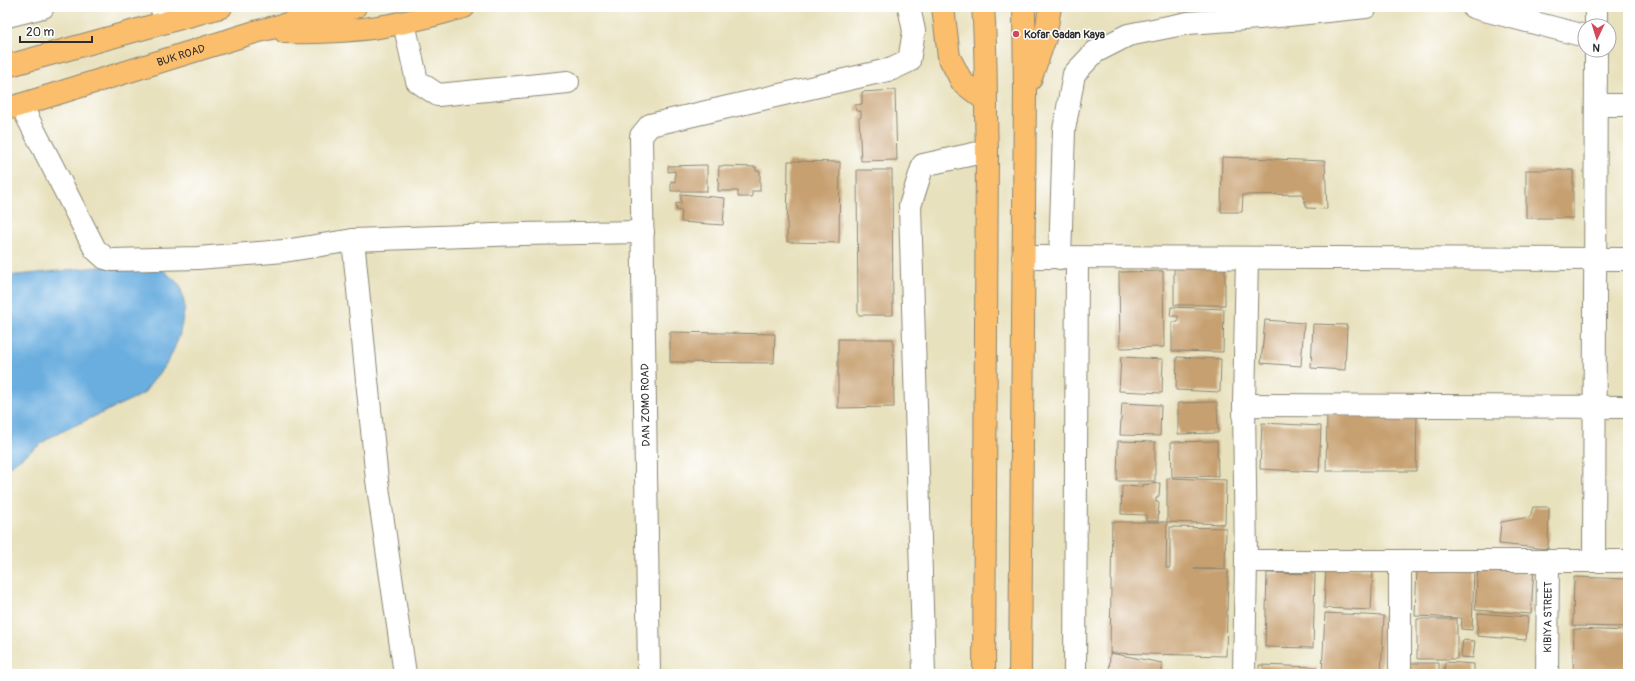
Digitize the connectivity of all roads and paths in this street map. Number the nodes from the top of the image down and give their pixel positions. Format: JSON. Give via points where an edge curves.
{"nodes":[{"id":1,"x":43,"y":7,"type":"edge"},
{"id":2,"x":221,"y":7,"type":"edge"},
{"id":3,"x":355,"y":7,"type":"edge"},
{"id":4,"x":464,"y":7,"type":"edge"},
{"id":5,"x":909,"y":7,"type":"edge"},
{"id":6,"x":942,"y":7,"type":"edge"},
{"id":7,"x":983,"y":7,"type":"edge"},
{"id":8,"x":1024,"y":7,"type":"edge"},
{"id":9,"x":1050,"y":7,"type":"edge"},
{"id":10,"x":1366,"y":7,"type":"edge"},
{"id":11,"x":1473,"y":7,"type":"edge"},
{"id":12,"x":1596,"y":7,"type":"edge"},
{"id":13,"x":164,"y":14,"type":"edge"},
{"id":14,"x":7,"y":16,"type":"edge"},
{"id":15,"x":1596,"y":18,"type":"edge"},
{"id":16,"x":404,"y":22,"type":"junction"},
{"id":17,"x":256,"y":32,"type":"junction"},
{"id":18,"x":1577,"y":34,"type":"edge"},
{"id":19,"x":1596,"y":58,"type":"edge"},
{"id":20,"x":7,"y":66,"type":"edge"},
{"id":21,"x":568,"y":82,"type":"dead end"},
{"id":22,"x":1025,"y":93,"type":"junction"},
{"id":23,"x":985,"y":100,"type":"junction"},
{"id":24,"x":1596,"y":105,"type":"junction"},
{"id":25,"x":1628,"y":105,"type":"edge"},
{"id":26,"x":14,"y":107,"type":"edge"},
{"id":27,"x":987,"y":151,"type":"junction"},
{"id":28,"x":643,"y":232,"type":"junction"},
{"id":29,"x":353,"y":240,"type":"junction"},
{"id":30,"x":1023,"y":257,"type":"junction"},
{"id":31,"x":1069,"y":258,"type":"junction"},
{"id":32,"x":1248,"y":258,"type":"junction"},
{"id":33,"x":1596,"y":259,"type":"junction"},
{"id":34,"x":1628,"y":259,"type":"edge"},
{"id":35,"x":1244,"y":406,"type":"junction"},
{"id":36,"x":1628,"y":406,"type":"edge"},
{"id":37,"x":1595,"y":407,"type":"junction"},
{"id":38,"x":1246,"y":561,"type":"junction"},
{"id":39,"x":1400,"y":561,"type":"junction"},
{"id":40,"x":1548,"y":561,"type":"junction"},
{"id":41,"x":1594,"y":561,"type":"junction"},
{"id":42,"x":1628,"y":561,"type":"edge"},
{"id":43,"x":405,"y":674,"type":"edge"},
{"id":44,"x":649,"y":674,"type":"edge"},
{"id":45,"x":924,"y":674,"type":"edge"},
{"id":46,"x":984,"y":674,"type":"edge"},
{"id":47,"x":1020,"y":674,"type":"edge"},
{"id":48,"x":1075,"y":674,"type":"edge"},
{"id":49,"x":1244,"y":674,"type":"edge"},
{"id":50,"x":1400,"y":674,"type":"edge"},
{"id":51,"x":1547,"y":674,"type":"edge"}],
"edges":[{"from":1,"to":14,"type":"street"},
{"from":2,"to":13,"type":"main road"},
{"from":3,"to":17,"type":"main road","name":"BUK ROAD"},
{"from":4,"to":16,"type":"main road"},
{"from":5,"to":28,"type":"street","name":"DAN ZOMO ROAD","via":[[914,31],[909,61],[892,69],[650,125],[641,136]]},
{"from":6,"to":23,"type":"main road","via":[[949,57],[962,82]]},
{"from":7,"to":23,"type":"main road","via":[[986,43]]},
{"from":8,"to":22,"type":"main road"},
{"from":9,"to":22,"type":"main road","via":[[1046,38]]},
{"from":10,"to":31,"type":"street","via":[[1188,23],[1128,35],[1095,52],[1074,74],[1064,130]]},
{"from":11,"to":18,"type":"street"},
{"from":12,"to":15,"type":"street"},
{"from":13,"to":20,"type":"main road"},
{"from":16,"to":17,"type":"main road","via":[[357,30],[316,33]]},
{"from":16,"to":21,"type":"street","via":[[417,81],[438,95]]},
{"from":17,"to":26,"type":"main road","name":"BUK ROAD"},
{"from":19,"to":24,"type":"street"},
{"from":22,"to":30,"type":"main road"},
{"from":23,"to":27,"type":"main road"},
{"from":24,"to":25,"type":"street"},
{"from":24,"to":33,"type":"street"},
{"from":26,"to":29,"type":"street","via":[[95,249],[106,258],[198,258],[284,251]]},
{"from":27,"to":45,"type":"street","via":[[923,165],[910,206]]},
{"from":27,"to":46,"type":"main road"},
{"from":28,"to":29,"type":"street"},
{"from":28,"to":44,"type":"street","name":"DAN ZOMO ROAD"},
{"from":29,"to":43,"type":"street","via":[[377,480]]},
{"from":30,"to":31,"type":"street"},
{"from":30,"to":47,"type":"main road"},
{"from":31,"to":32,"type":"street"},
{"from":31,"to":48,"type":"street"},
{"from":32,"to":33,"type":"street"},
{"from":32,"to":35,"type":"street"},
{"from":33,"to":34,"type":"street"},
{"from":33,"to":37,"type":"street"},
{"from":35,"to":37,"type":"street"},
{"from":35,"to":38,"type":"street"},
{"from":36,"to":37,"type":"street"},
{"from":37,"to":41,"type":"street"},
{"from":38,"to":39,"type":"street"},
{"from":38,"to":49,"type":"street"},
{"from":39,"to":40,"type":"street"},
{"from":39,"to":50,"type":"street"},
{"from":40,"to":41,"type":"street"},
{"from":40,"to":51,"type":"street","name":"KIBIYA STREET"},
{"from":41,"to":42,"type":"street"}]}
